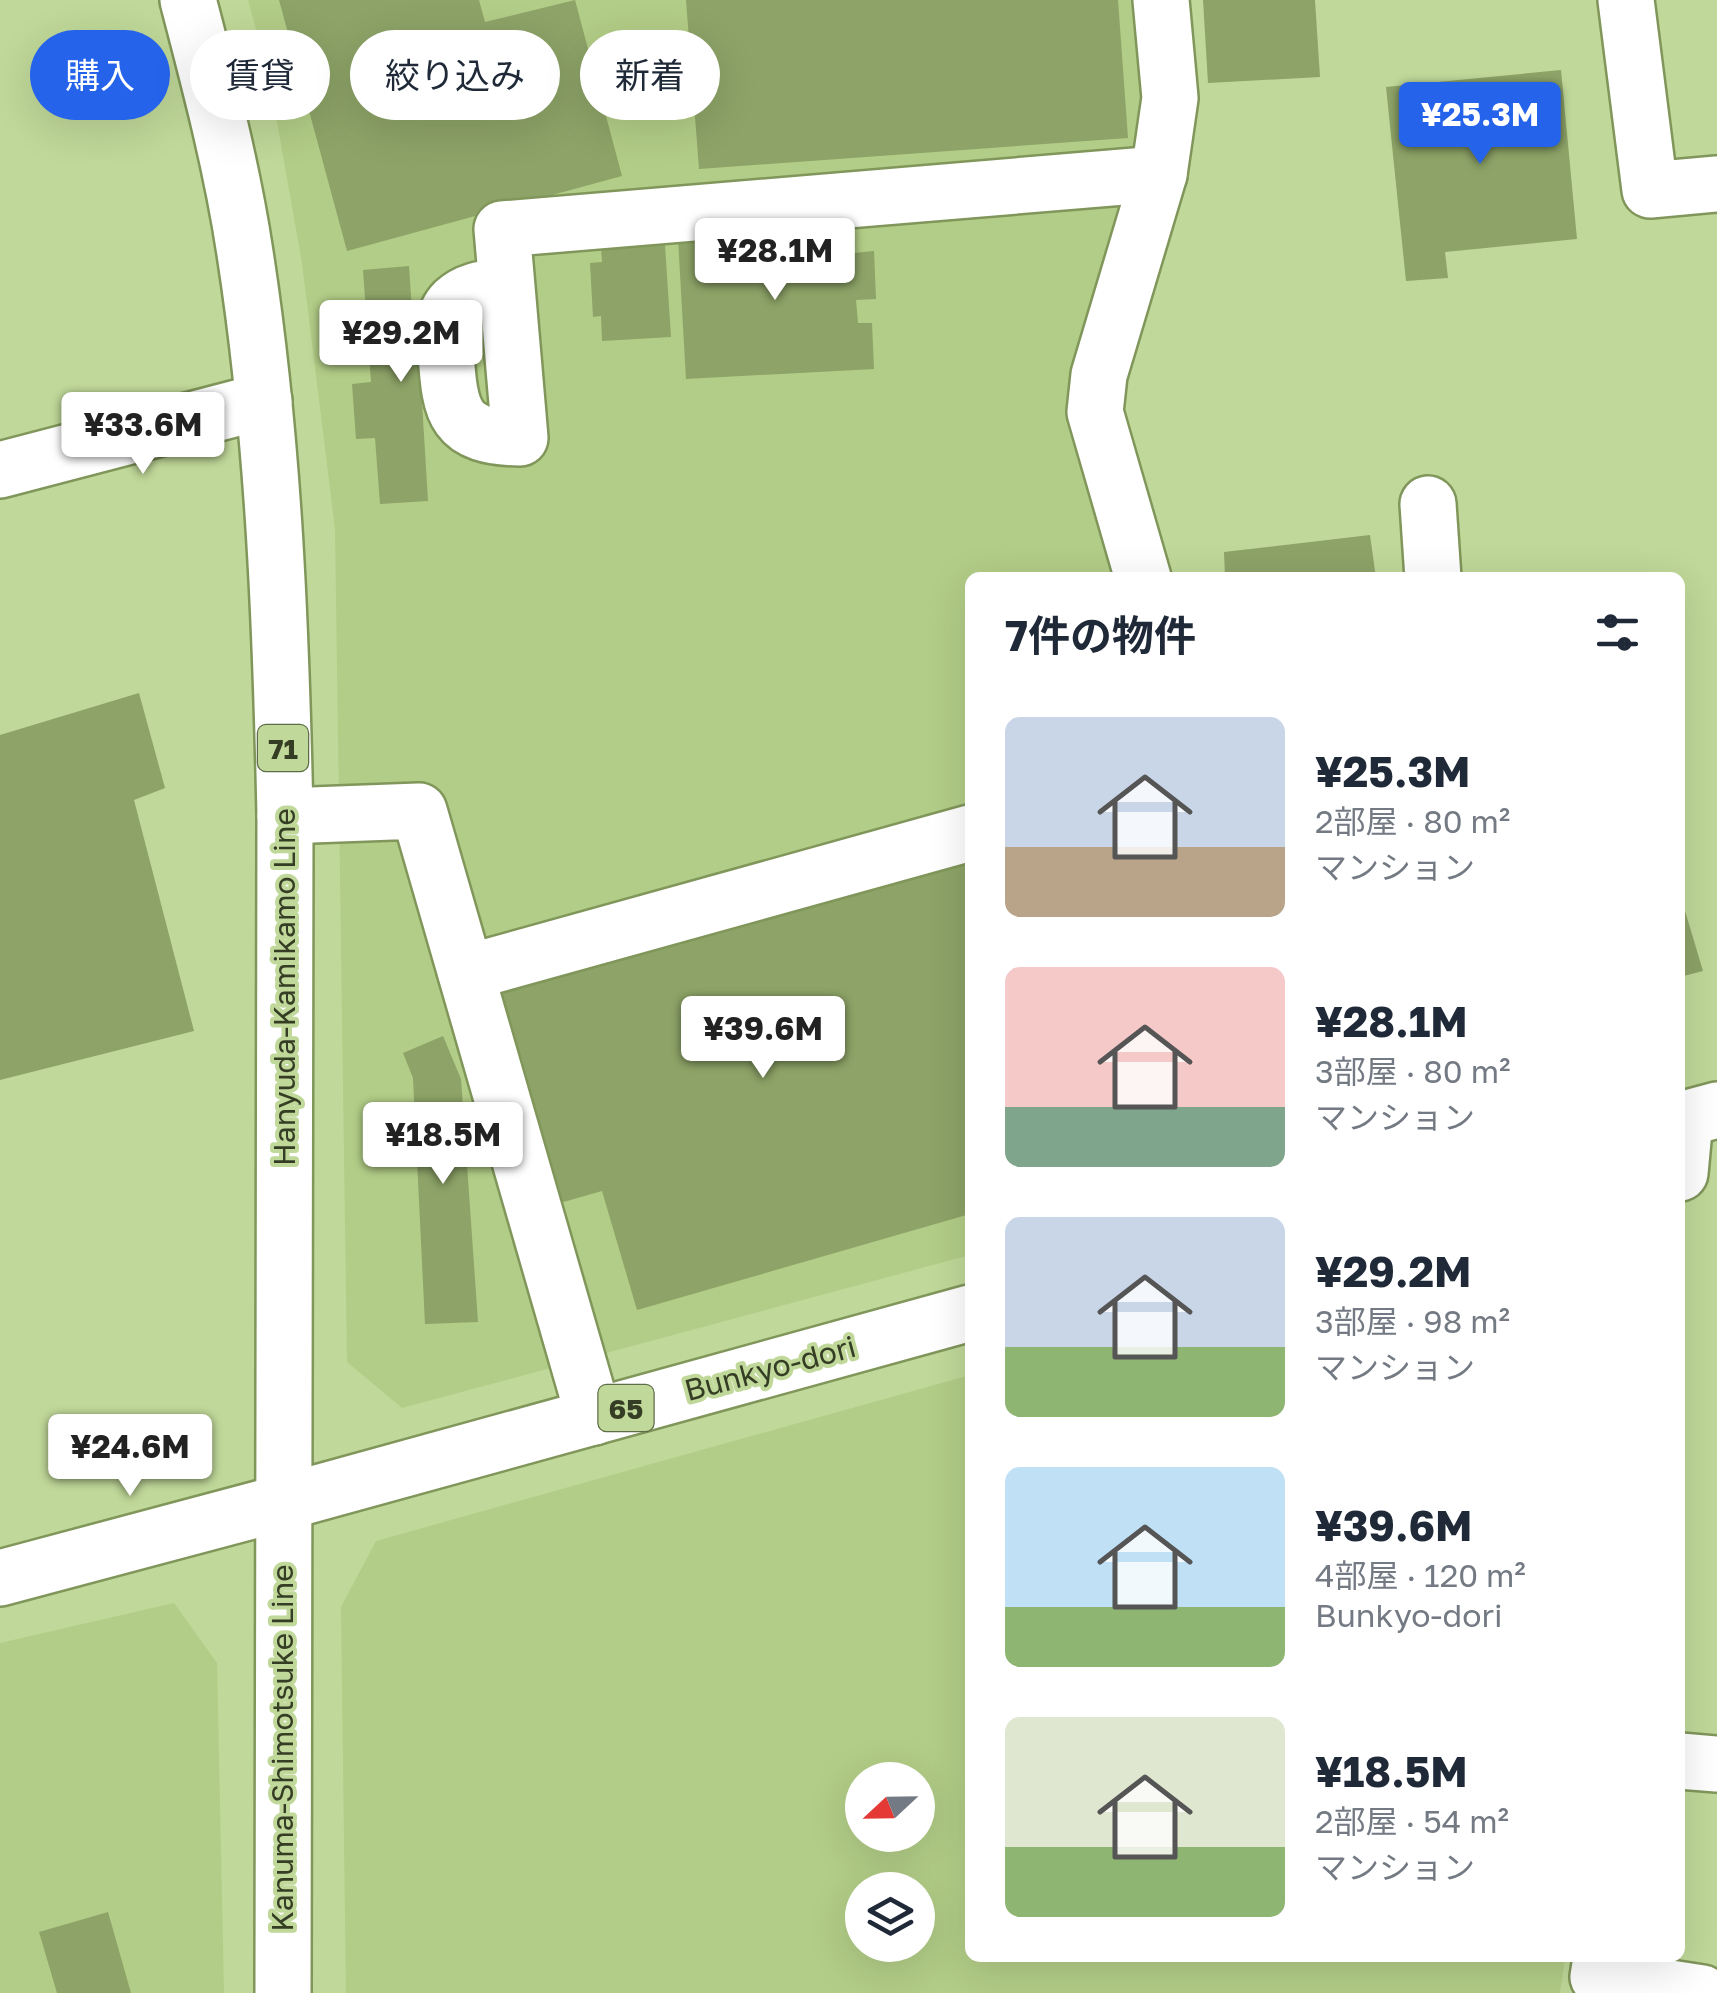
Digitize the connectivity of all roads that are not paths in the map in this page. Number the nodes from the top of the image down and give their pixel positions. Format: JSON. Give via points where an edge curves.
{"nodes":[{"id":1,"x":188,"y":0,"type":"edge"},
{"id":2,"x":1161,"y":0,"type":"edge"},
{"id":3,"x":1626,"y":0,"type":"edge"},
{"id":4,"x":1158,"y":174,"type":"junction"},
{"id":5,"x":1717,"y":184,"type":"edge"},
{"id":6,"x":506,"y":285,"type":"dead end"},
{"id":7,"x":264,"y":401,"type":"junction"},
{"id":8,"x":0,"y":470,"type":"edge"},
{"id":9,"x":1428,"y":504,"type":"dead end"},
{"id":10,"x":1141,"y":572,"type":"edge"},
{"id":11,"x":1433,"y":572,"type":"edge"},
{"id":12,"x":285,"y":816,"type":"junction"},
{"id":13,"x":965,"y":834,"type":"edge"},
{"id":14,"x":466,"y":973,"type":"junction"},
{"id":15,"x":1694,"y":1117,"type":"edge"},
{"id":16,"x":1685,"y":1152,"type":"edge"},
{"id":17,"x":965,"y":1314,"type":"edge"},
{"id":18,"x":594,"y":1417,"type":"junction"},
{"id":19,"x":281,"y":1504,"type":"junction"},
{"id":20,"x":0,"y":1578,"type":"edge"},
{"id":21,"x":1685,"y":1761,"type":"edge"},
{"id":22,"x":1717,"y":1764,"type":"edge"},
{"id":23,"x":1600,"y":1962,"type":"edge"},
{"id":24,"x":283,"y":1993,"type":"edge"},
{"id":25,"x":1702,"y":1993,"type":"edge"}],
"edges":[{"from":1,"to":7,"type":"main road","name":"Hanyuda-Kamikamo Line","number":"71","via":[[245,250]]},
{"from":2,"to":4,"type":"main road","via":[[1170,98]]},
{"from":3,"to":5,"type":"main road","via":[[1650,190]]},
{"from":4,"to":6,"type":"main road","via":[[502,229]]},
{"from":4,"to":10,"type":"main road","via":[[1095,412]]},
{"from":7,"to":8,"type":"main road"},
{"from":7,"to":12,"type":"main road","name":"Hanyuda-Kamikamo Line","number":"71","via":[[282,652]]},
{"from":9,"to":11,"type":"main road"},
{"from":12,"to":14,"type":"main road","via":[[419,811]]},
{"from":12,"to":19,"type":"main road","name":"Hanyuda-Kamikamo Line","number":"71"},
{"from":13,"to":14,"type":"main road"},
{"from":14,"to":18,"type":"main road"},
{"from":15,"to":16,"type":"main road"},
{"from":17,"to":18,"type":"main road","name":"Bunkyo-dori","number":"65"},
{"from":18,"to":19,"type":"main road","name":"Bunkyo-dori","number":"65"},
{"from":19,"to":20,"type":"main road","name":"Bunkyo-dori"},
{"from":19,"to":24,"type":"main road","name":"Kanuma-Shimotsuke Line"},
{"from":21,"to":22,"type":"main road"},
{"from":23,"to":25,"type":"main road","via":[[1598,1976]]}]}
